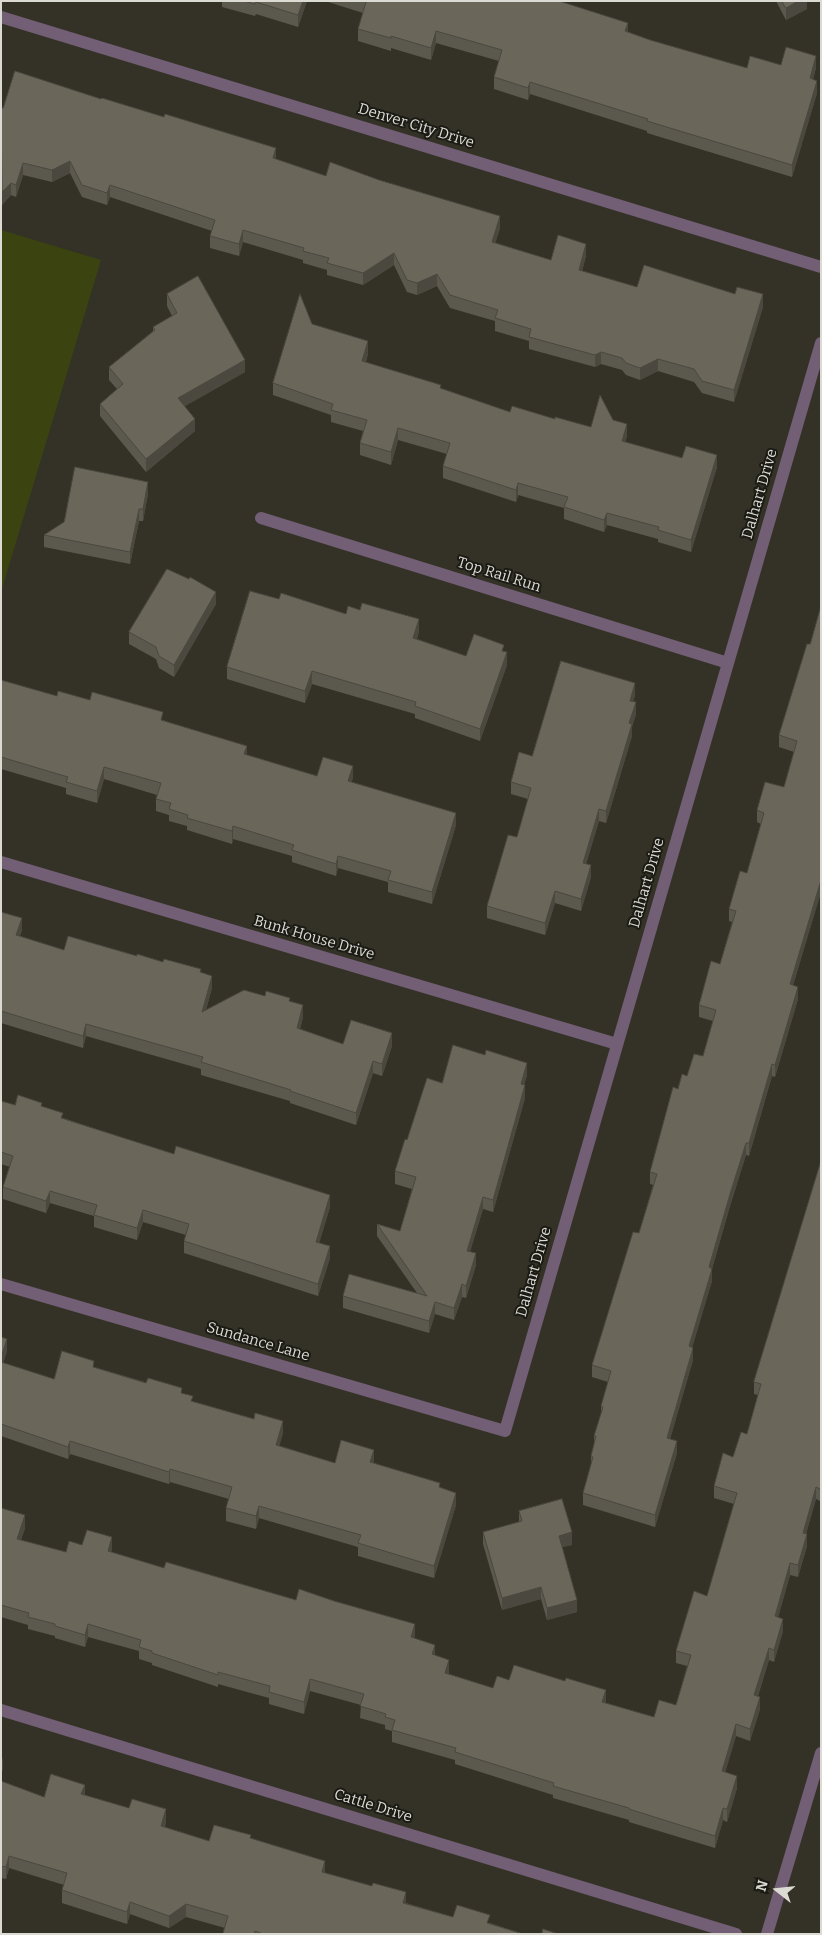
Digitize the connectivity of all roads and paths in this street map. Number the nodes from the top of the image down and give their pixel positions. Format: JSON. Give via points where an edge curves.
{"nodes":[{"id":1,"x":1,"y":17,"type":"edge"},
{"id":2,"x":821,"y":267,"type":"edge"},
{"id":3,"x":821,"y":343,"type":"edge"},
{"id":4,"x":261,"y":518,"type":"dead end"},
{"id":5,"x":728,"y":662,"type":"junction"},
{"id":6,"x":1,"y":862,"type":"edge"},
{"id":7,"x":618,"y":1044,"type":"junction"},
{"id":8,"x":1,"y":1284,"type":"edge"},
{"id":9,"x":505,"y":1431,"type":"joint"},
{"id":10,"x":1,"y":1710,"type":"edge"},
{"id":11,"x":821,"y":1753,"type":"edge"},
{"id":12,"x":736,"y":1934,"type":"edge"},
{"id":13,"x":767,"y":1934,"type":"edge"}],
"edges":[{"from":1,"to":2,"type":"street","name":"Denver City Drive"},
{"from":3,"to":5,"type":"street","name":"Dalhart Drive"},
{"from":4,"to":5,"type":"street","name":"Top Rail Run"},
{"from":5,"to":7,"type":"street","name":"Dalhart Drive"},
{"from":6,"to":7,"type":"street","name":"Bunk House Drive"},
{"from":7,"to":9,"type":"street","name":"Dalhart Drive"},
{"from":8,"to":9,"type":"street","name":"Sundance Lane"},
{"from":10,"to":12,"type":"street","name":"Cattle Drive"},
{"from":11,"to":13,"type":"street"}]}
